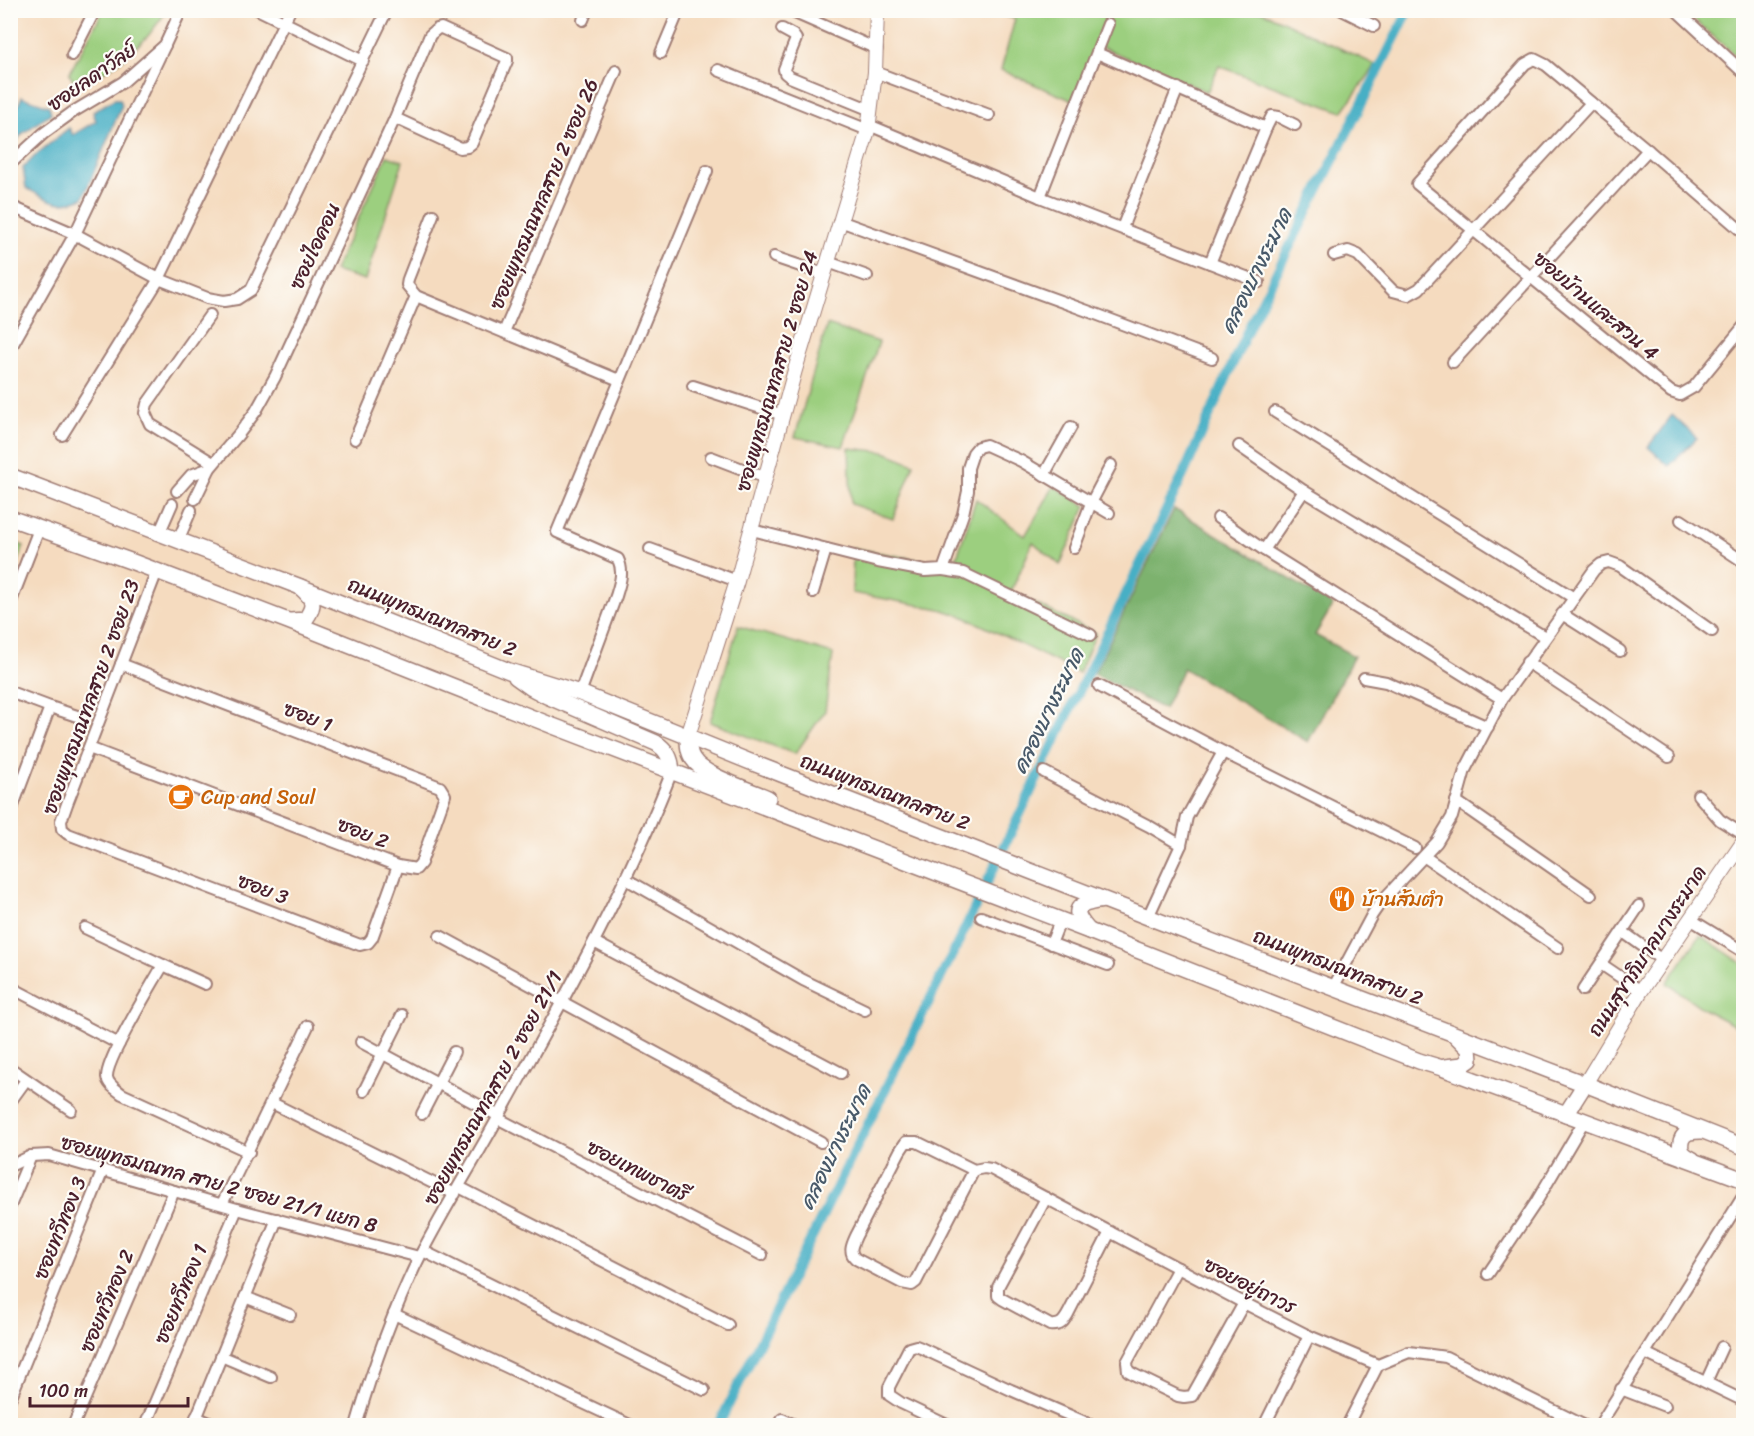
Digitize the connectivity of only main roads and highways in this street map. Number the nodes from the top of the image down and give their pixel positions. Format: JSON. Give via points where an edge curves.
{"nodes":[{"id":1,"x":10,"y":476,"type":"edge"},
{"id":2,"x":10,"y":518,"type":"edge"},
{"id":3,"x":298,"y":586,"type":"junction"},
{"id":4,"x":288,"y":621,"type":"junction"},
{"id":5,"x":509,"y":671,"type":"junction"},
{"id":6,"x":688,"y":736,"type":"junction"},
{"id":7,"x":672,"y":771,"type":"junction"},
{"id":8,"x":839,"y":835,"type":"junction"},
{"id":9,"x":1103,"y":900,"type":"junction"},
{"id":10,"x":1089,"y":931,"type":"junction"},
{"id":11,"x":1454,"y":1034,"type":"junction"},
{"id":12,"x":1442,"y":1068,"type":"junction"},
{"id":13,"x":1585,"y":1084,"type":"junction"},
{"id":14,"x":1566,"y":1114,"type":"junction"},
{"id":15,"x":1701,"y":1131,"type":"junction"},
{"id":16,"x":1743,"y":1147,"type":"edge"},
{"id":17,"x":1694,"y":1161,"type":"junction"},
{"id":18,"x":1743,"y":1179,"type":"edge"}],
"edges":[{"from":1,"to":3,"type":"main road","name":"ถนนพุทธมณฑลสาย 2"},
{"from":2,"to":4,"type":"main road"},
{"from":3,"to":4,"type":"main road","via":[[310,598],[312,610],[305,621]]},
{"from":3,"to":5,"type":"main road","name":"ถนนพุทธมณฑลสาย 2"},
{"from":4,"to":7,"type":"main road"},
{"from":5,"to":6,"type":"main road","name":"ถนนพุทธมณฑลสาย 2","via":[[553,683]]},
{"from":5,"to":7,"type":"main road","via":[[548,696],[656,743],[668,754]]},
{"from":6,"to":8,"type":"main road","via":[[691,756],[699,766],[822,822]]},
{"from":6,"to":9,"type":"main road","name":"ถนนพุทธมณฑลสาย 2"},
{"from":7,"to":8,"type":"main road"},
{"from":8,"to":10,"type":"main road"},
{"from":9,"to":10,"type":"main road","via":[[1079,907],[1078,918]]},
{"from":9,"to":11,"type":"main road","name":"ถนนพุทธมณฑลสาย 2"},
{"from":10,"to":12,"type":"main road"},
{"from":11,"to":12,"type":"main road","via":[[1469,1049],[1470,1060]]},
{"from":11,"to":13,"type":"main road","name":"ถนนพุทธมณฑลสาย 2"},
{"from":12,"to":14,"type":"main road"},
{"from":13,"to":14,"type":"main road"},
{"from":13,"to":15,"type":"main road","name":"ถนนพุทธมณฑลสาย 2"},
{"from":14,"to":17,"type":"main road"},
{"from":15,"to":16,"type":"main road","name":"ถนนพุทธมณฑลสาย 2"},
{"from":15,"to":17,"type":"main road","via":[[1685,1134],[1680,1145],[1684,1155]]},
{"from":17,"to":18,"type":"main road"}]}
